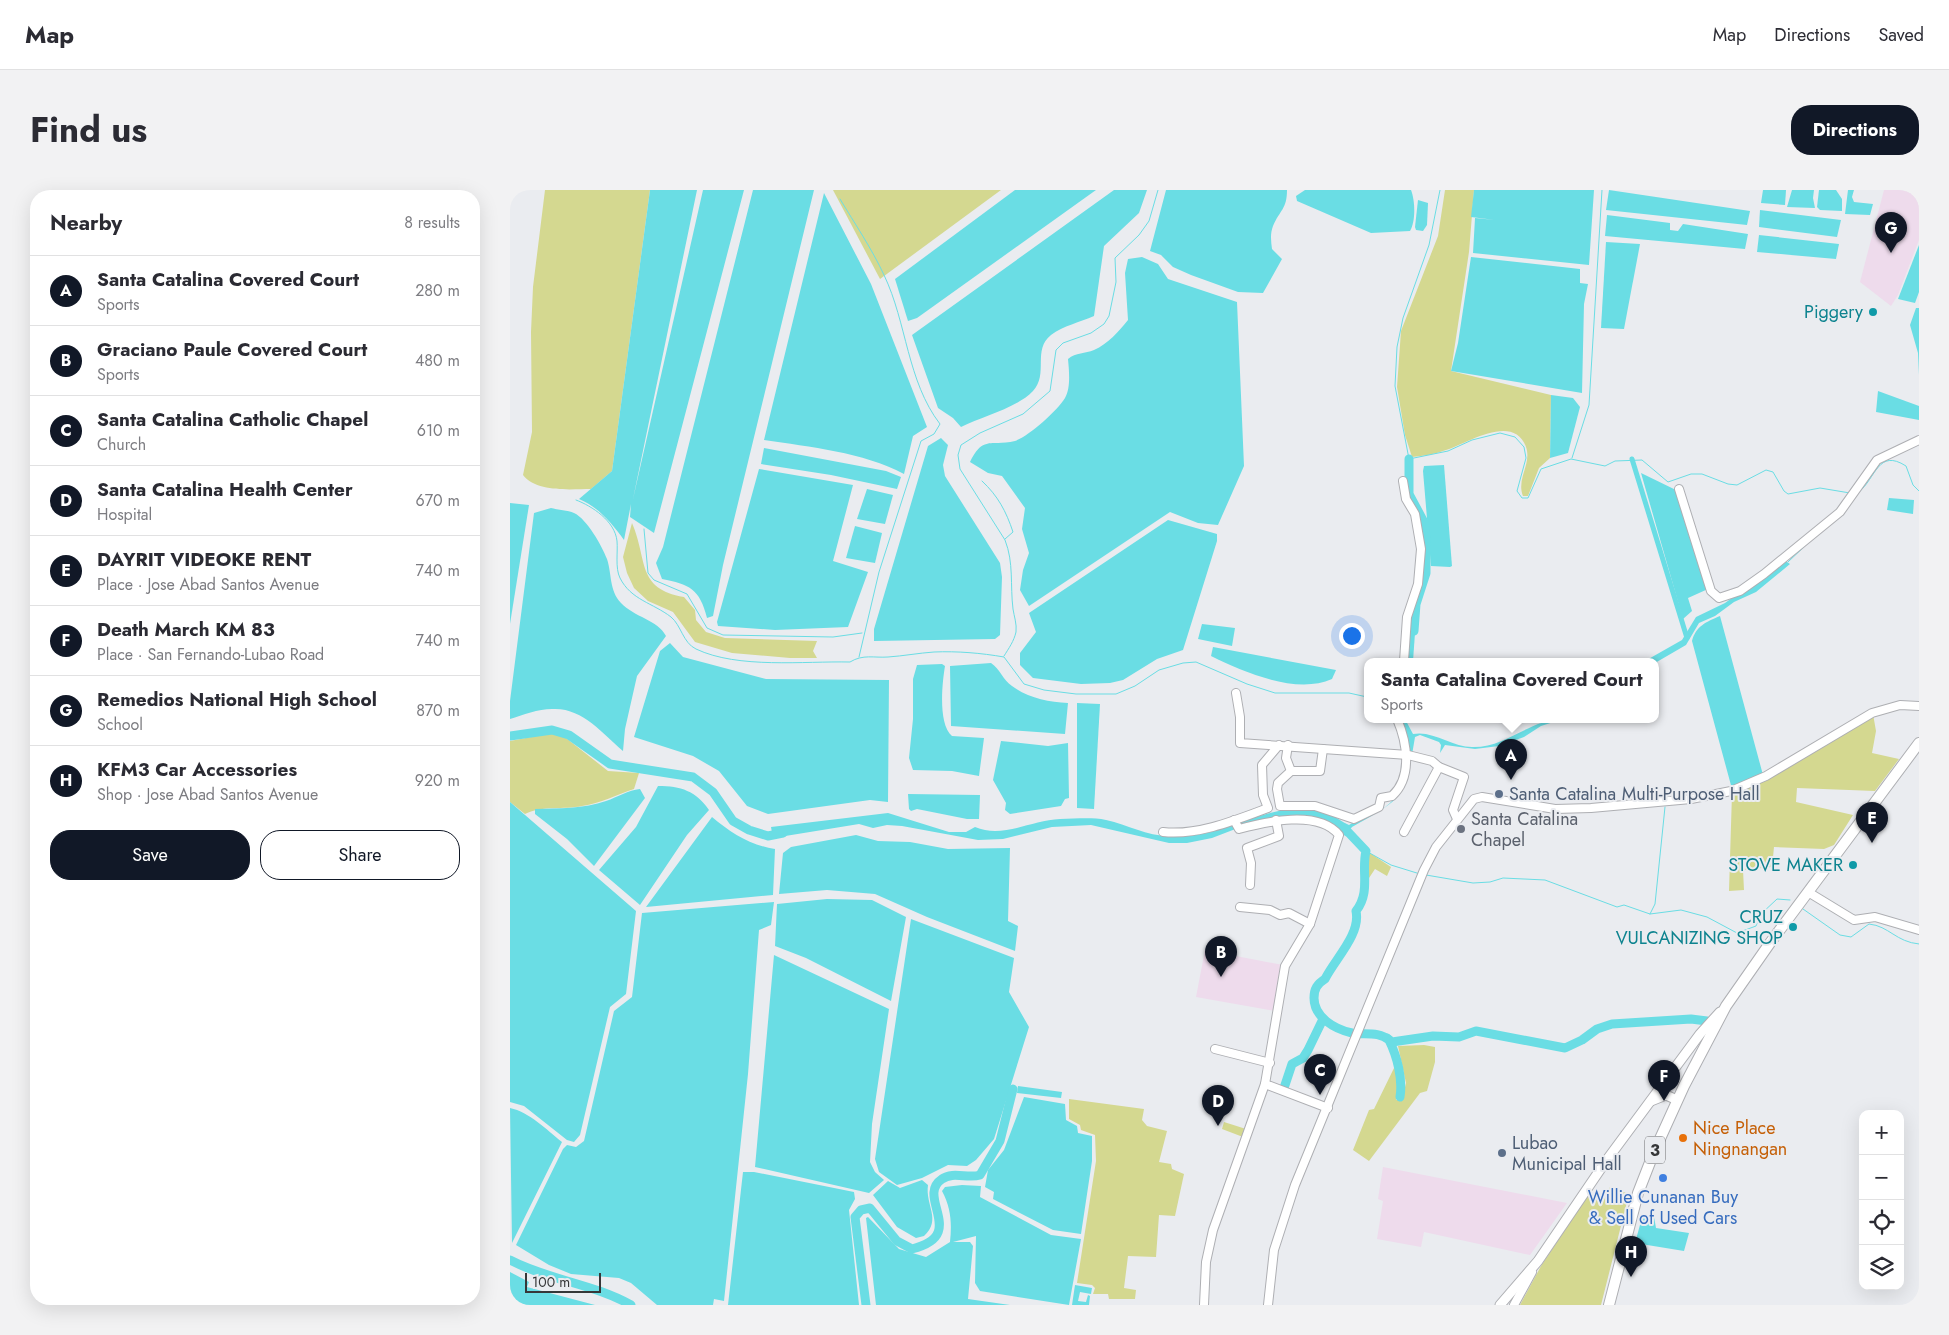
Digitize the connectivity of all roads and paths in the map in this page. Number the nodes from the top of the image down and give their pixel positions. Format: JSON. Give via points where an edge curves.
{"nodes":[{"id":1,"x":1919,"y":440,"type":"edge"},
{"id":2,"x":1403,"y":481,"type":"dead end"},
{"id":3,"x":1680,"y":490,"type":"dead end"},
{"id":4,"x":1404,"y":658,"type":"edge"},
{"id":5,"x":1236,"y":694,"type":"dead end"},
{"id":6,"x":1919,"y":706,"type":"edge"},
{"id":7,"x":1399,"y":723,"type":"edge"},
{"id":8,"x":1919,"y":743,"type":"edge"},
{"id":9,"x":1288,"y":745,"type":"junction"},
{"id":10,"x":1279,"y":746,"type":"junction"},
{"id":11,"x":1323,"y":748,"type":"junction"},
{"id":12,"x":1407,"y":755,"type":"junction"},
{"id":13,"x":1439,"y":767,"type":"junction"},
{"id":14,"x":1291,"y":771,"type":"junction"},
{"id":15,"x":1457,"y":819,"type":"junction"},
{"id":16,"x":1276,"y":820,"type":"junction"},
{"id":17,"x":1236,"y":824,"type":"junction"},
{"id":18,"x":1163,"y":832,"type":"dead end"},
{"id":19,"x":1404,"y":832,"type":"dead end"},
{"id":20,"x":1250,"y":885,"type":"dead end"},
{"id":21,"x":1808,"y":892,"type":"junction"},
{"id":22,"x":1240,"y":908,"type":"dead end"},
{"id":23,"x":1310,"y":924,"type":"junction"},
{"id":24,"x":1919,"y":930,"type":"edge"},
{"id":25,"x":1726,"y":1006,"type":"junction"},
{"id":26,"x":1215,"y":1049,"type":"dead end"},
{"id":27,"x":1270,"y":1063,"type":"junction"},
{"id":28,"x":1265,"y":1084,"type":"junction"},
{"id":29,"x":1677,"y":1100,"type":"junction"},
{"id":30,"x":1649,"y":1102,"type":"junction"},
{"id":31,"x":1328,"y":1108,"type":"junction"},
{"id":32,"x":1536,"y":1264,"type":"junction"},
{"id":33,"x":1204,"y":1305,"type":"edge"},
{"id":34,"x":1268,"y":1305,"type":"edge"},
{"id":35,"x":1500,"y":1305,"type":"edge"},
{"id":36,"x":1514,"y":1305,"type":"edge"},
{"id":37,"x":1609,"y":1305,"type":"edge"}],
"edges":[{"from":1,"to":3,"type":"street","via":[[1877,460],[1840,512],[1764,574],[1740,591],[1719,598],[1711,591]]},
{"from":2,"to":4,"type":"street","via":[[1406,499],[1415,514],[1421,549],[1418,584],[1407,618]]},
{"from":5,"to":10,"type":"street","via":[[1240,743]]},
{"from":6,"to":15,"type":"street","via":[[1900,705],[1872,713],[1766,776],[1731,790],[1691,799],[1591,808],[1555,809],[1482,797],[1474,799]]},
{"from":7,"to":12,"type":"street"},
{"from":8,"to":21,"type":"highway","number":"3"},
{"from":9,"to":10,"type":"street"},
{"from":9,"to":11,"type":"street"},
{"from":9,"to":14,"type":"street","via":[[1286,758]]},
{"from":10,"to":17,"type":"street","via":[[1262,765],[1263,795],[1268,808]]},
{"from":11,"to":12,"type":"street"},
{"from":11,"to":14,"type":"street","via":[[1320,771]]},
{"from":12,"to":13,"type":"street","via":[[1421,757]]},
{"from":12,"to":14,"type":"street","via":[[1395,794],[1382,797],[1378,808],[1354,818],[1315,806],[1280,806],[1278,783]]},
{"from":13,"to":15,"type":"street","via":[[1464,777],[1453,810]]},
{"from":13,"to":19,"type":"street"},
{"from":15,"to":31,"type":"street","via":[[1436,847],[1418,883]]},
{"from":16,"to":17,"type":"street"},
{"from":16,"to":20,"type":"street","via":[[1279,836],[1247,848],[1251,863]]},
{"from":16,"to":23,"type":"street","via":[[1317,823],[1339,835]]},
{"from":17,"to":18,"type":"street"},
{"from":21,"to":24,"type":"street","via":[[1854,920],[1875,917]]},
{"from":21,"to":25,"type":"highway","number":"3"},
{"from":22,"to":23,"type":"street","via":[[1270,910],[1280,915],[1289,913]]},
{"from":23,"to":27,"type":"street","via":[[1285,966]]},
{"from":25,"to":29,"type":"highway","number":"3"},
{"from":25,"to":30,"type":"main road","via":[[1700,1034]]},
{"from":26,"to":27,"type":"street"},
{"from":27,"to":28,"type":"street"},
{"from":28,"to":31,"type":"street"},
{"from":28,"to":33,"type":"street","via":[[1213,1230],[1206,1262]]},
{"from":29,"to":30,"type":"main road","via":[[1666,1095]]},
{"from":29,"to":37,"type":"highway","number":"3","via":[[1638,1193]]},
{"from":30,"to":32,"type":"main road"},
{"from":31,"to":34,"type":"street","via":[[1296,1183],[1274,1250]]},
{"from":32,"to":35,"type":"main road"},
{"from":32,"to":36,"type":"street"}]}
